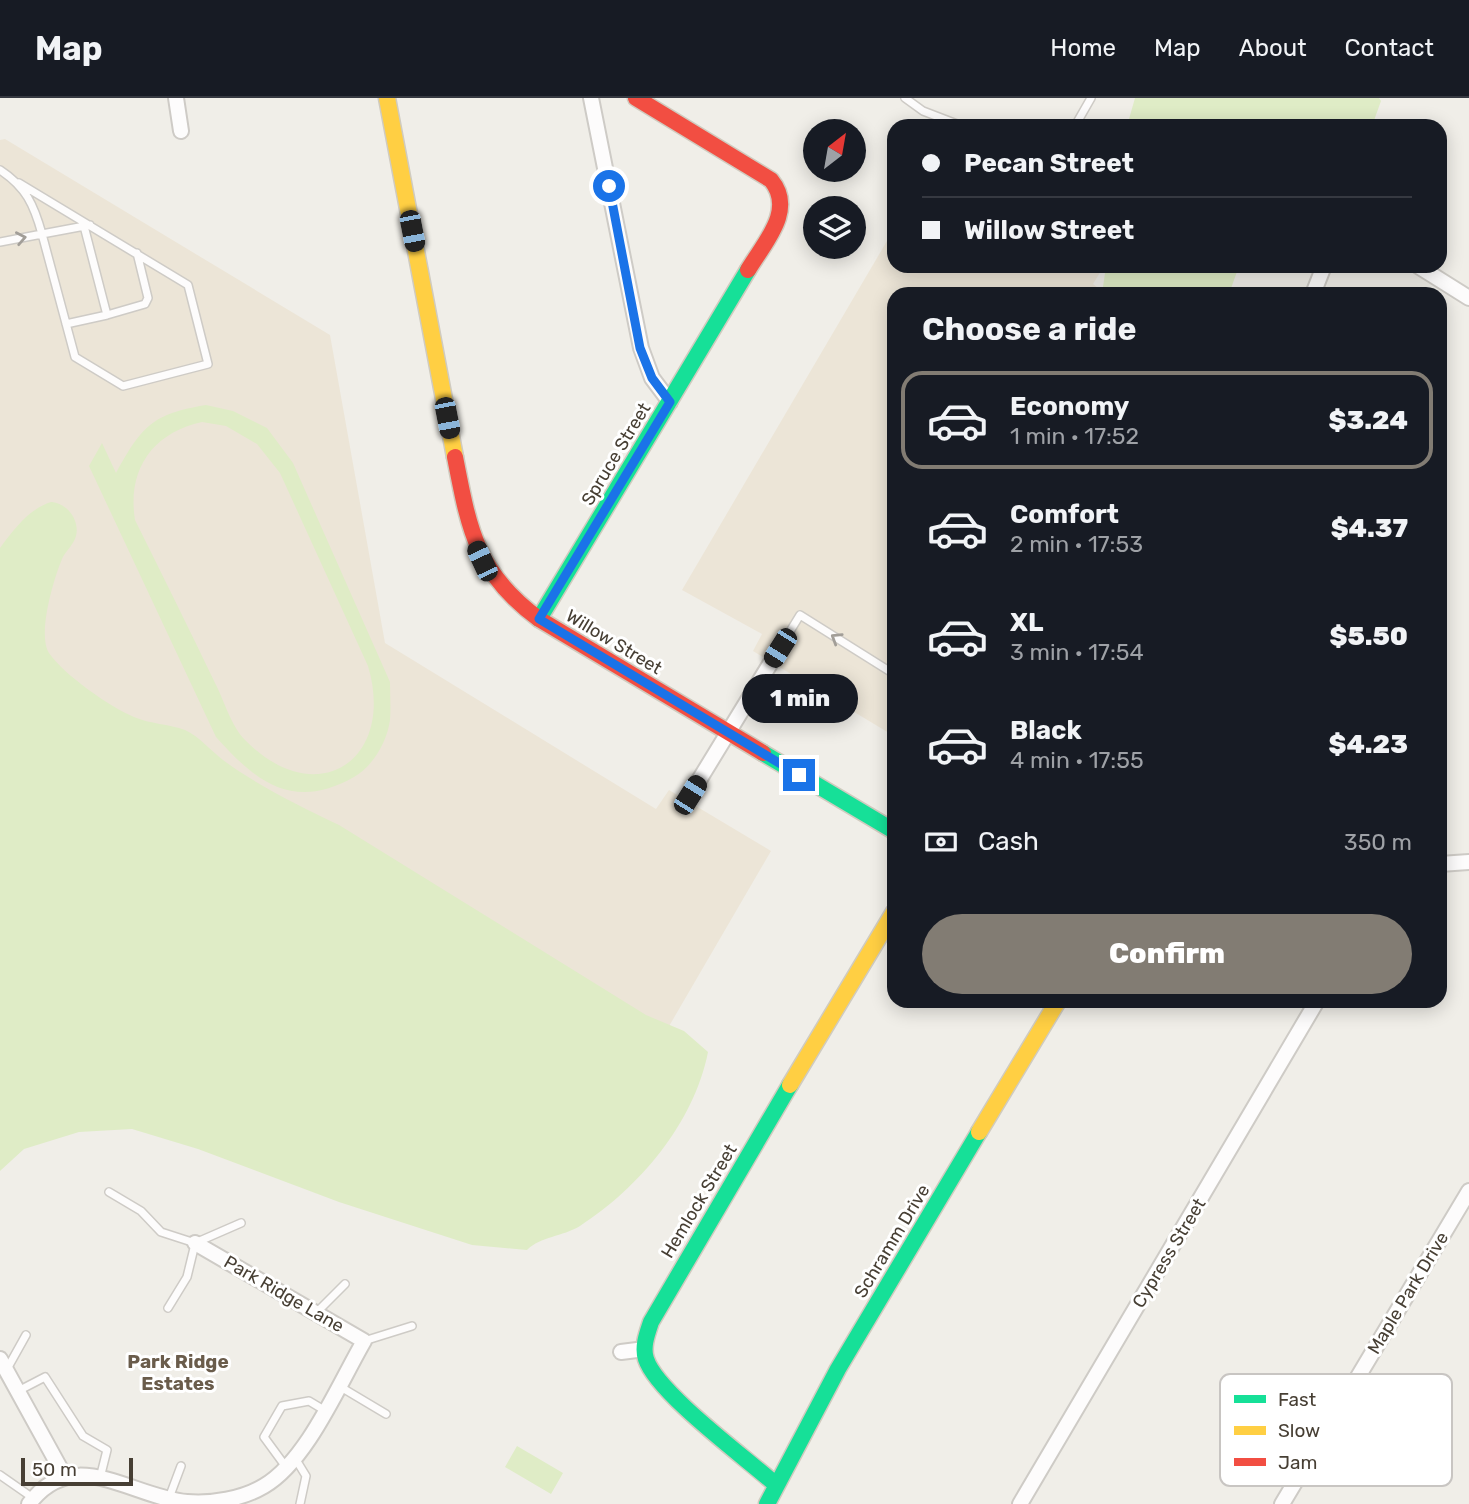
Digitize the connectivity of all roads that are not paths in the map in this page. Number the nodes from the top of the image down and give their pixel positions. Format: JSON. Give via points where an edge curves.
{"nodes":[{"id":1,"x":176,"y":98,"type":"edge"},
{"id":2,"x":387,"y":98,"type":"edge"},
{"id":3,"x":591,"y":98,"type":"edge"},
{"id":4,"x":636,"y":98,"type":"edge"},
{"id":5,"x":905,"y":98,"type":"edge"},
{"id":6,"x":1091,"y":98,"type":"edge"},
{"id":7,"x":944,"y":119,"type":"edge"},
{"id":8,"x":1079,"y":119,"type":"edge"},
{"id":9,"x":181,"y":131,"type":"dead end"},
{"id":10,"x":0,"y":170,"type":"edge"},
{"id":11,"x":19,"y":183,"type":"junction"},
{"id":12,"x":87,"y":226,"type":"junction"},
{"id":13,"x":42,"y":234,"type":"junction"},
{"id":14,"x":0,"y":242,"type":"edge"},
{"id":15,"x":137,"y":252,"type":"junction"},
{"id":16,"x":1429,"y":273,"type":"edge"},
{"id":17,"x":1469,"y":298,"type":"edge"},
{"id":18,"x":107,"y":315,"type":"junction"},
{"id":19,"x":66,"y":324,"type":"junction"},
{"id":20,"x":670,"y":402,"type":"junction"},
{"id":21,"x":539,"y":619,"type":"junction"},
{"id":22,"x":770,"y":664,"type":"joint"},
{"id":23,"x":887,"y":670,"type":"edge"},
{"id":24,"x":728,"y":733,"type":"junction"},
{"id":25,"x":690,"y":795,"type":"dead end"},
{"id":26,"x":887,"y":827,"type":"edge"},
{"id":27,"x":1469,"y":862,"type":"edge"},
{"id":28,"x":1447,"y":864,"type":"edge"},
{"id":29,"x":887,"y":924,"type":"edge"},
{"id":30,"x":1054,"y":1008,"type":"edge"},
{"id":31,"x":1313,"y":1008,"type":"edge"},
{"id":32,"x":1469,"y":1191,"type":"edge"},
{"id":33,"x":109,"y":1192,"type":"dead end"},
{"id":34,"x":241,"y":1223,"type":"dead end"},
{"id":35,"x":195,"y":1243,"type":"junction"},
{"id":36,"x":345,"y":1284,"type":"dead end"},
{"id":37,"x":168,"y":1308,"type":"dead end"},
{"id":38,"x":316,"y":1313,"type":"junction"},
{"id":39,"x":412,"y":1326,"type":"dead end"},
{"id":40,"x":26,"y":1335,"type":"dead end"},
{"id":41,"x":364,"y":1341,"type":"junction"},
{"id":42,"x":645,"y":1349,"type":"junction"},
{"id":43,"x":621,"y":1352,"type":"dead end"},
{"id":44,"x":3,"y":1364,"type":"edge"},
{"id":45,"x":1360,"y":1374,"type":"edge"},
{"id":46,"x":339,"y":1385,"type":"junction"},
{"id":47,"x":18,"y":1391,"type":"junction"},
{"id":48,"x":324,"y":1410,"type":"junction"},
{"id":49,"x":386,"y":1414,"type":"dead end"},
{"id":50,"x":290,"y":1462,"type":"junction"},
{"id":51,"x":181,"y":1466,"type":"dead end"},
{"id":52,"x":0,"y":1475,"type":"edge"},
{"id":53,"x":65,"y":1477,"type":"junction"},
{"id":54,"x":100,"y":1478,"type":"junction"},
{"id":55,"x":775,"y":1484,"type":"junction"},
{"id":56,"x":1293,"y":1486,"type":"edge"},
{"id":57,"x":244,"y":1500,"type":"edge"},
{"id":58,"x":31,"y":1501,"type":"edge"},
{"id":59,"x":172,"y":1501,"type":"edge"},
{"id":60,"x":300,"y":1504,"type":"edge"},
{"id":61,"x":767,"y":1504,"type":"edge"},
{"id":62,"x":1020,"y":1504,"type":"edge"},
{"id":63,"x":1282,"y":1504,"type":"edge"}],
"edges":[{"from":1,"to":9,"type":"street"},
{"from":2,"to":21,"type":"street","name":"Willow Street","via":[[472,538],[498,585]]},
{"from":3,"to":20,"type":"street","via":[[640,348],[652,378]]},
{"from":4,"to":20,"type":"street","name":"Spruce Street","via":[[771,180],[783,197],[777,221]]},
{"from":5,"to":7,"type":"lane"},
{"from":6,"to":8,"type":"lane"},
{"from":10,"to":11,"type":"lane"},
{"from":11,"to":12,"type":"lane"},
{"from":11,"to":13,"type":"lane"},
{"from":12,"to":13,"type":"lane"},
{"from":12,"to":15,"type":"lane"},
{"from":12,"to":18,"type":"lane"},
{"from":14,"to":13,"type":"lane","one_way":true},
{"from":13,"to":19,"type":"lane"},
{"from":15,"to":18,"type":"lane","via":[[148,298],[145,304]]},
{"from":15,"to":19,"type":"lane","via":[[192,290],[208,363],[123,386],[79,361]]},
{"from":16,"to":17,"type":"street"},
{"from":18,"to":19,"type":"lane"},
{"from":20,"to":21,"type":"street","name":"Spruce Street"},
{"from":21,"to":24,"type":"street","name":"Willow Street"},
{"from":23,"to":22,"type":"lane","one_way":true,"via":[[800,615]]},
{"from":22,"to":24,"type":"street"},
{"from":24,"to":25,"type":"street"},
{"from":24,"to":26,"type":"street","name":"Willow Street"},
{"from":27,"to":28,"type":"street"},
{"from":29,"to":42,"type":"street","name":"Hemlock Street","via":[[651,1322]]},
{"from":30,"to":55,"type":"street","name":"Schramm Drive","via":[[838,1368]]},
{"from":31,"to":62,"type":"street","name":"Cypress Street"},
{"from":32,"to":45,"type":"street","name":"Maple Park Drive"},
{"from":33,"to":35,"type":"lane","via":[[141,1211],[161,1232]]},
{"from":34,"to":35,"type":"lane"},
{"from":35,"to":37,"type":"lane","via":[[187,1278]]},
{"from":35,"to":38,"type":"street","name":"Park Ridge Lane"},
{"from":36,"to":38,"type":"lane"},
{"from":38,"to":41,"type":"street","name":"Park Ridge Lane"},
{"from":39,"to":41,"type":"lane"},
{"from":40,"to":44,"type":"lane"},
{"from":41,"to":46,"type":"street","name":"Park Ridge Lane"},
{"from":42,"to":43,"type":"street"},
{"from":42,"to":55,"type":"street","via":[[662,1384]]},
{"from":44,"to":47,"type":"street"},
{"from":46,"to":48,"type":"street","name":"Park Ridge Lane"},
{"from":46,"to":49,"type":"lane"},
{"from":47,"to":53,"type":"street"},
{"from":47,"to":54,"type":"lane","via":[[45,1377],[83,1436],[107,1450]]},
{"from":48,"to":50,"type":"street","name":"Park Ridge Lane"},
{"from":48,"to":50,"type":"lane","via":[[309,1401],[282,1406],[264,1437]]},
{"from":50,"to":57,"type":"street","name":"Park Ridge Lane"},
{"from":50,"to":60,"type":"lane","via":[[306,1476]]},
{"from":51,"to":59,"type":"lane"},
{"from":52,"to":58,"type":"lane"},
{"from":53,"to":54,"type":"street","name":"Park Ridge Lane"},
{"from":53,"to":58,"type":"street","via":[[48,1484]]},
{"from":54,"to":59,"type":"street","name":"Park Ridge Lane"},
{"from":55,"to":61,"type":"street","name":"Schramm Drive"},
{"from":56,"to":63,"type":"street","name":"Maple Park Drive"},
{"from":57,"to":59,"type":"street","name":"Park Ridge Lane"}]}
